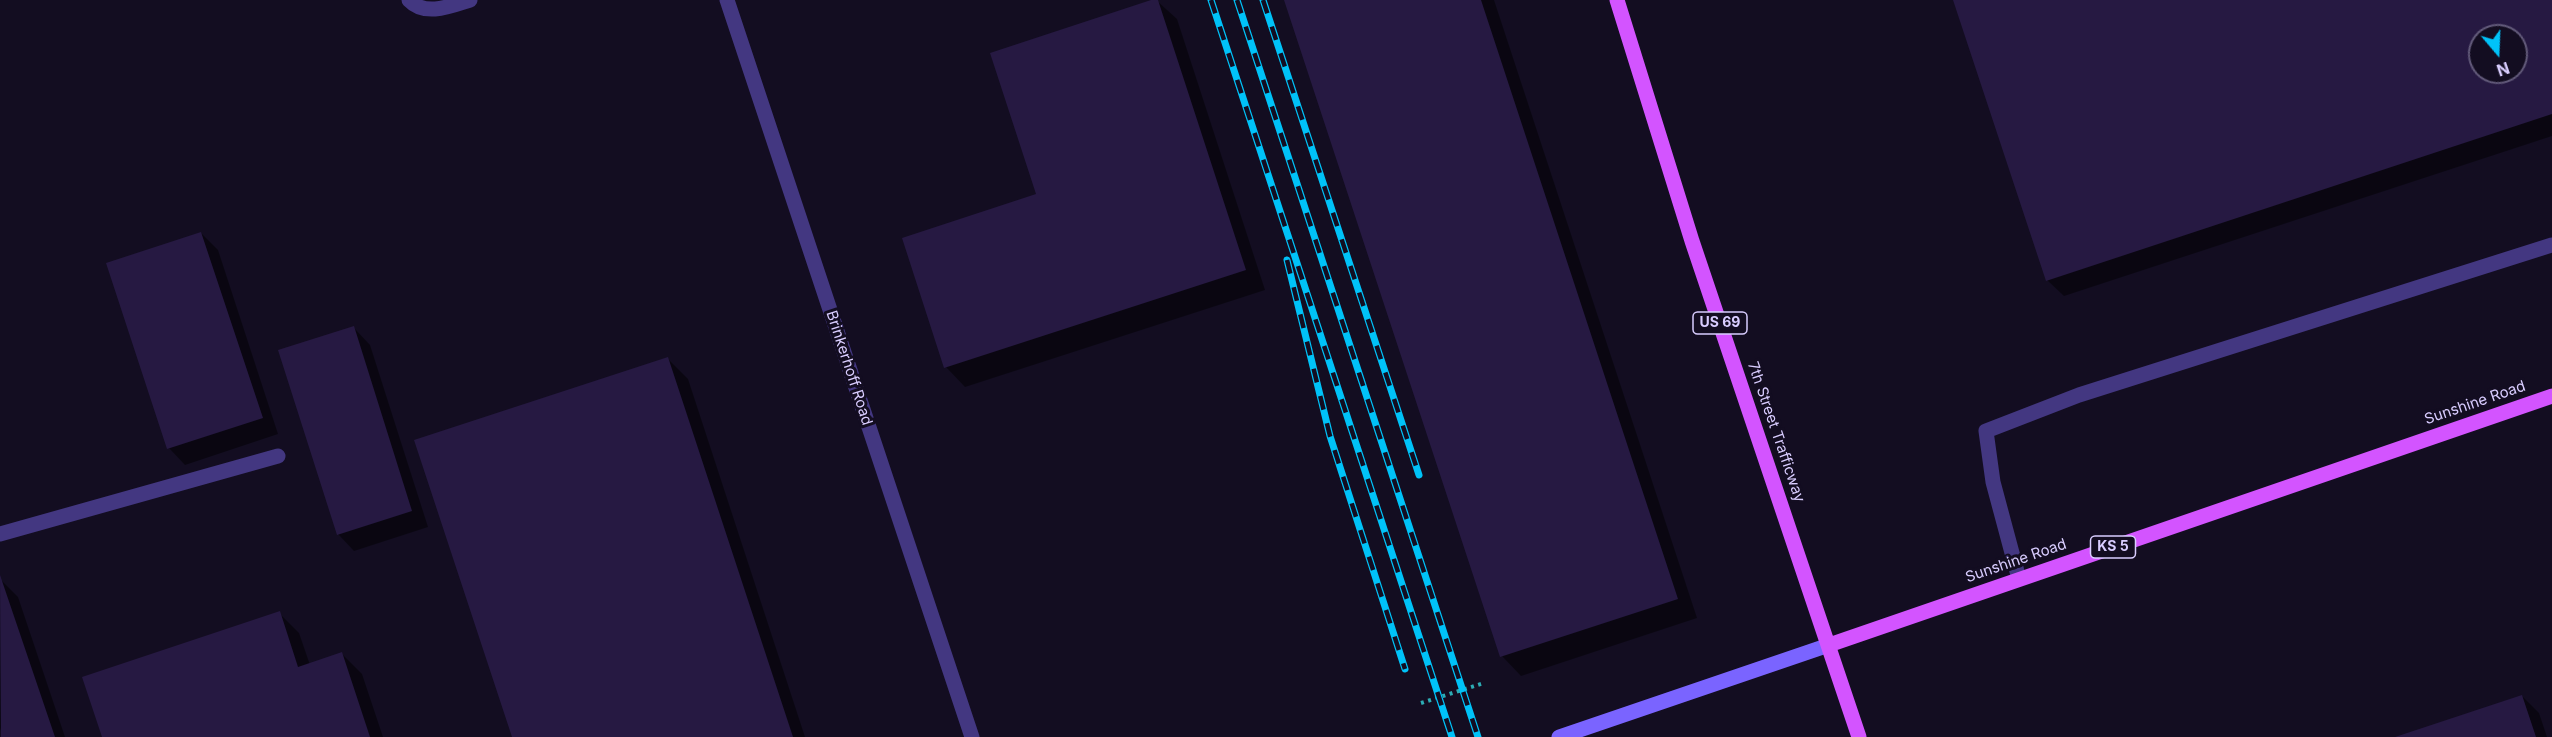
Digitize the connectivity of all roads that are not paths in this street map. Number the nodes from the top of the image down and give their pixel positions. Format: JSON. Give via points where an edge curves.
{"nodes":[{"id":1,"x":409,"y":0,"type":"edge"},
{"id":2,"x":470,"y":0,"type":"edge"},
{"id":3,"x":727,"y":0,"type":"edge"},
{"id":4,"x":1617,"y":0,"type":"edge"},
{"id":5,"x":2552,"y":245,"type":"edge"},
{"id":6,"x":2552,"y":396,"type":"edge"},
{"id":7,"x":278,"y":456,"type":"dead end"},
{"id":8,"x":0,"y":534,"type":"edge"},
{"id":9,"x":2019,"y":579,"type":"junction"},
{"id":10,"x":1829,"y":645,"type":"junction"},
{"id":11,"x":972,"y":737,"type":"edge"},
{"id":12,"x":1559,"y":737,"type":"edge"},
{"id":13,"x":1859,"y":737,"type":"edge"}],
"edges":[{"from":1,"to":2,"type":"street","via":[[423,9]]},
{"from":3,"to":11,"type":"street","name":"Brinkerhoff Road"},
{"from":4,"to":10,"type":"main road","name":"7th Street Trafficway","number":"US 69","via":[[1692,241]]},
{"from":5,"to":9,"type":"street","via":[[2079,395],[1986,431],[1993,482]]},
{"from":6,"to":9,"type":"main road","name":"Sunshine Road","number":"KS 5"},
{"from":7,"to":8,"type":"street"},
{"from":9,"to":10,"type":"main road","name":"Sunshine Road","number":"KS 5"},
{"from":10,"to":12,"type":"main road","name":"Sunshine Road"},
{"from":10,"to":13,"type":"main road","name":"7th Street Trafficway","number":"US 69"}]}
